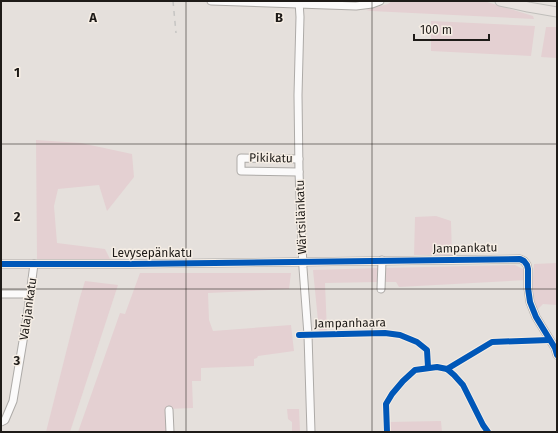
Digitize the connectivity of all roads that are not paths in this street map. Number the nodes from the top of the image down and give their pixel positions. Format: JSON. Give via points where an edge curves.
{"nodes":[{"id":1,"x":211,"y":1,"type":"edge"},
{"id":2,"x":380,"y":1,"type":"edge"},
{"id":3,"x":500,"y":1,"type":"edge"},
{"id":4,"x":300,"y":3,"type":"edge"},
{"id":5,"x":557,"y":12,"type":"edge"},
{"id":6,"x":299,"y":159,"type":"junction"},
{"id":7,"x":299,"y":172,"type":"junction"},
{"id":8,"x":382,"y":260,"type":"junction"},
{"id":9,"x":303,"y":262,"type":"junction"},
{"id":10,"x":1,"y":264,"type":"edge"},
{"id":11,"x":34,"y":264,"type":"junction"},
{"id":12,"x":381,"y":289,"type":"dead end"},
{"id":13,"x":1,"y":294,"type":"edge"},
{"id":14,"x":30,"y":294,"type":"junction"},
{"id":15,"x":557,"y":355,"type":"edge"},
{"id":16,"x":169,"y":410,"type":"dead end"},
{"id":17,"x":1,"y":422,"type":"edge"},
{"id":18,"x":170,"y":432,"type":"edge"},
{"id":19,"x":311,"y":432,"type":"edge"}],
"edges":[{"from":1,"to":4,"type":"street"},
{"from":2,"to":4,"type":"street","via":[[356,6]]},
{"from":3,"to":5,"type":"main road"},
{"from":4,"to":6,"type":"street","name":"Wärtsilänkatu"},
{"from":6,"to":7,"type":"street","name":"Wärtsilänkatu"},
{"from":6,"to":7,"type":"street","name":"Pikikatu","via":[[241,158],[241,171]]},
{"from":7,"to":9,"type":"street","name":"Wärtsilänkatu"},
{"from":8,"to":9,"type":"street","name":"Jampankatu"},
{"from":8,"to":12,"type":"street"},
{"from":8,"to":15,"type":"street","name":"Jampankatu","via":[[524,261],[528,269],[530,302]]},
{"from":9,"to":11,"type":"street","name":"Levysepänkatu"},
{"from":9,"to":19,"type":"street","name":"Wärtsilänkatu"},
{"from":10,"to":11,"type":"street","name":"Levysepänkatu"},
{"from":11,"to":14,"type":"street","name":"Valajankatu"},
{"from":13,"to":14,"type":"street"},
{"from":14,"to":17,"type":"street","name":"Valajankatu","via":[[13,401],[5,420]]},
{"from":16,"to":18,"type":"street"}]}
